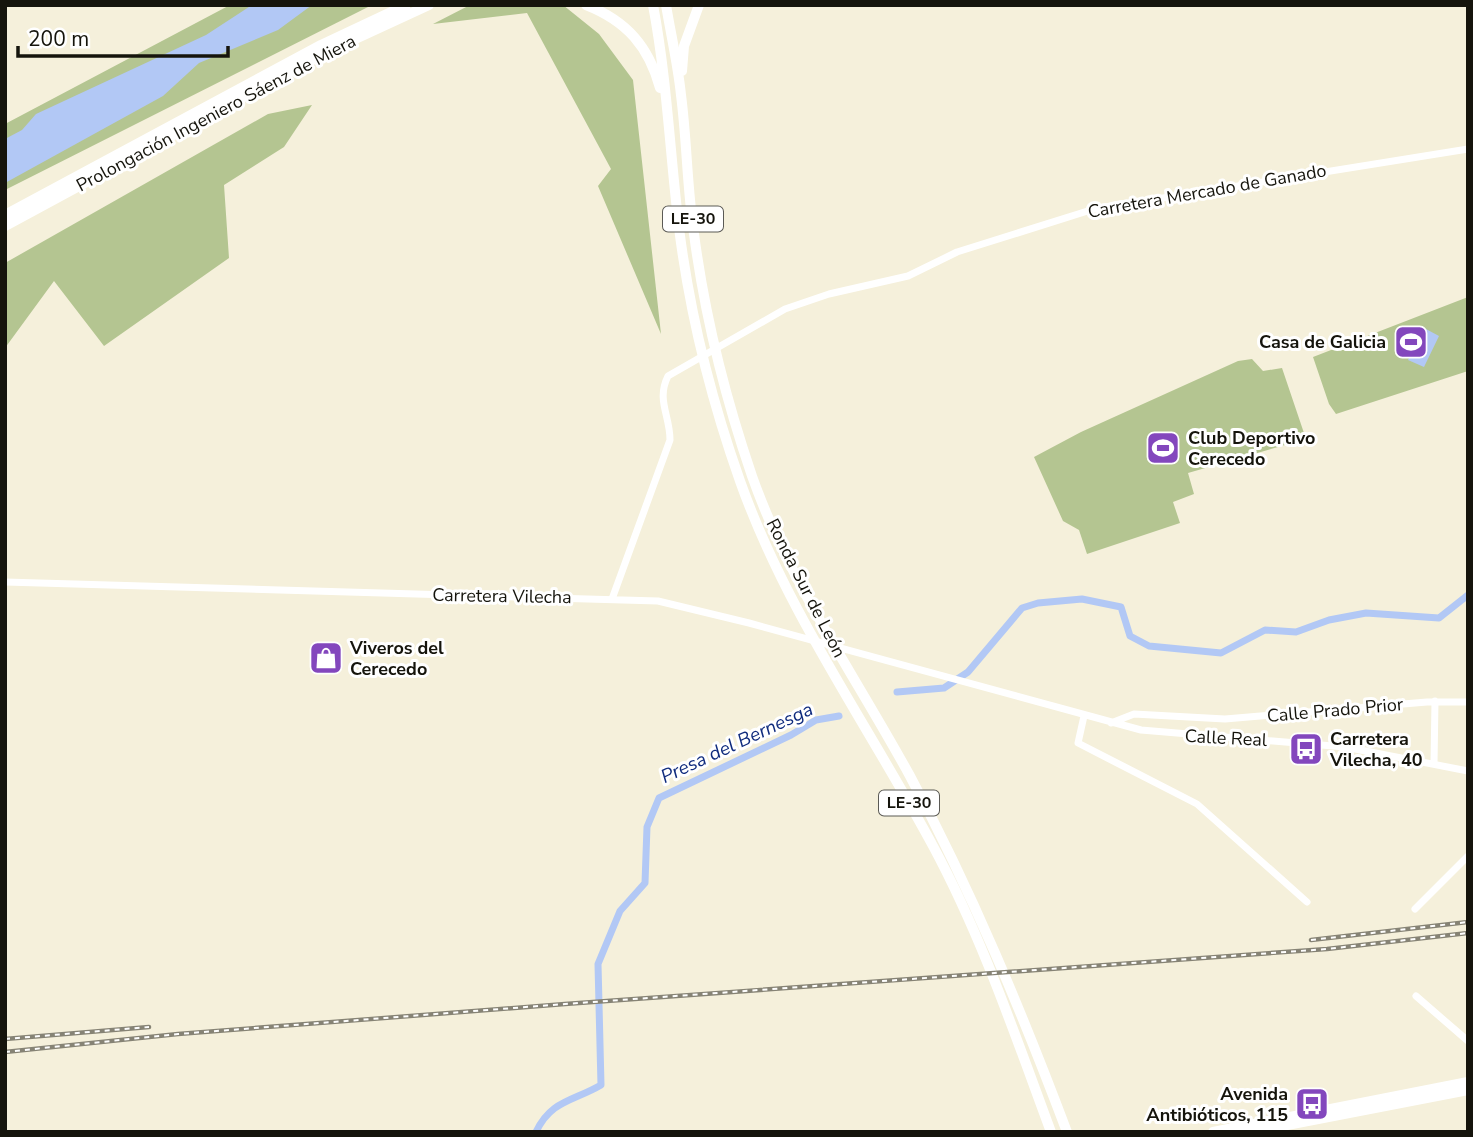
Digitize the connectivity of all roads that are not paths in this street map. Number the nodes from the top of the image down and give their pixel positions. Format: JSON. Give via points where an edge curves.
{"nodes":[{"id":1,"x":406,"y":5,"type":"edge"},
{"id":2,"x":429,"y":5,"type":"edge"},
{"id":3,"x":586,"y":5,"type":"edge"},
{"id":4,"x":653,"y":5,"type":"edge"},
{"id":5,"x":666,"y":5,"type":"edge"},
{"id":6,"x":699,"y":5,"type":"edge"},
{"id":7,"x":681,"y":95,"type":"junction"},
{"id":8,"x":1468,"y":149,"type":"edge"},
{"id":9,"x":5,"y":215,"type":"edge"},
{"id":10,"x":5,"y":226,"type":"edge"},
{"id":11,"x":679,"y":226,"type":"junction"},
{"id":12,"x":5,"y":582,"type":"edge"},
{"id":13,"x":611,"y":599,"type":"junction"},
{"id":14,"x":988,"y":690,"type":"joint"},
{"id":15,"x":1436,"y":701,"type":"junction"},
{"id":16,"x":1468,"y":702,"type":"edge"},
{"id":17,"x":1134,"y":714,"type":"junction"},
{"id":18,"x":1084,"y":716,"type":"junction"},
{"id":19,"x":1160,"y":717,"type":"junction"},
{"id":20,"x":1111,"y":723,"type":"junction"},
{"id":21,"x":1130,"y":728,"type":"junction"},
{"id":22,"x":1141,"y":730,"type":"junction"},
{"id":23,"x":1434,"y":764,"type":"junction"},
{"id":24,"x":1468,"y":771,"type":"edge"},
{"id":25,"x":1468,"y":856,"type":"edge"},
{"id":26,"x":1307,"y":902,"type":"dead end"},
{"id":27,"x":1415,"y":909,"type":"dead end"},
{"id":28,"x":1416,"y":996,"type":"dead end"},
{"id":29,"x":1468,"y":1041,"type":"edge"},
{"id":30,"x":1468,"y":1082,"type":"edge"},
{"id":31,"x":1468,"y":1090,"type":"edge"},
{"id":32,"x":1398,"y":1095,"type":"junction"},
{"id":33,"x":1418,"y":1100,"type":"junction"},
{"id":34,"x":1329,"y":1116,"type":"junction"},
{"id":35,"x":1275,"y":1119,"type":"junction"},
{"id":36,"x":1051,"y":1132,"type":"edge"},
{"id":37,"x":1067,"y":1132,"type":"edge"},
{"id":38,"x":1213,"y":1132,"type":"edge"},
{"id":39,"x":1233,"y":1132,"type":"edge"},
{"id":40,"x":1252,"y":1132,"type":"edge"}],
"edges":[{"from":1,"to":9,"type":"main road","name":"Prolongación Ingeniero Sáenz de Miera","via":[[321,45]]},
{"from":2,"to":10,"type":"main road","name":"Prolongación Ingeniero Sáenz de Miera","via":[[325,53]]},
{"from":3,"to":11,"type":"highway","via":[[629,29],[649,54],[660,90],[670,190]]},
{"from":4,"to":11,"type":"highway","name":"Ronda Sur de León","number":"LE-30"},
{"from":5,"to":7,"type":"highway","name":"Ronda Sur de León","number":"LE-30"},
{"from":6,"to":7,"type":"highway","via":[[684,46]]},
{"from":7,"to":37,"type":"highway","name":"Ronda Sur de León","number":"LE-30","via":[[694,234],[712,341],[754,479],[806,596],[946,842],[1015,993]]},
{"from":8,"to":13,"type":"street","name":"Carretera Mercado de Ganado","via":[[1094,209],[957,252],[908,276],[785,309],[668,376],[661,400],[670,440]]},
{"from":11,"to":36,"type":"highway","name":"Ronda Sur de León","number":"LE-30","via":[[703,364],[741,484],[788,590],[935,850],[985,957]]},
{"from":12,"to":13,"type":"street","name":"Carretera Vilecha"},
{"from":13,"to":14,"type":"street","name":"Carretera Vilecha","via":[[688,606]]},
{"from":14,"to":18,"type":"street","name":"Calle Real"},
{"from":15,"to":16,"type":"street","name":"Calle Prado Prior"},
{"from":15,"to":19,"type":"street","name":"Calle Prado Prior","via":[[1259,717]]},
{"from":15,"to":23,"type":"street"},
{"from":17,"to":19,"type":"street","name":"Calle Prado Prior"},
{"from":17,"to":20,"type":"street","name":"Calle Prado Prior"},
{"from":17,"to":21,"type":"street"},
{"from":18,"to":20,"type":"street","name":"Calle Real"},
{"from":18,"to":26,"type":"street","via":[[1078,743],[1197,804]]},
{"from":19,"to":22,"type":"street","via":[[1143,721]]},
{"from":20,"to":21,"type":"street","name":"Calle Real"},
{"from":21,"to":22,"type":"street","name":"Calle Real"},
{"from":22,"to":23,"type":"street","name":"Calle Real","via":[[1313,743]]},
{"from":23,"to":24,"type":"street","name":"Calle Real"},
{"from":25,"to":27,"type":"street"},
{"from":28,"to":29,"type":"street"},
{"from":30,"to":32,"type":"main road"},
{"from":31,"to":33,"type":"main road"},
{"from":32,"to":33,"type":"main road"},
{"from":32,"to":34,"type":"main road"},
{"from":32,"to":35,"type":"main road"},
{"from":33,"to":34,"type":"main road"},
{"from":34,"to":40,"type":"main road"},
{"from":35,"to":38,"type":"main road"},
{"from":35,"to":39,"type":"main road"}]}
